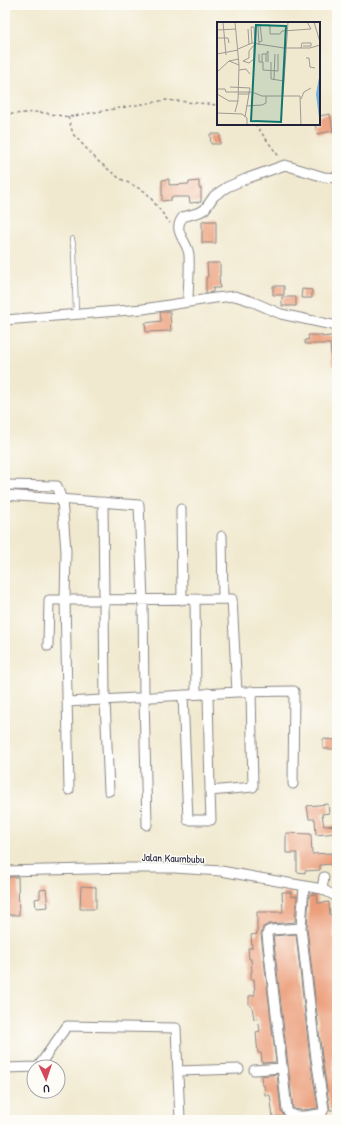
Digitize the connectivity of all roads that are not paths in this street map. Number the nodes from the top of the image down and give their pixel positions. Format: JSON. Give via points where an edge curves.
{"nodes":[{"id":1,"x":337,"y":178,"type":"edge"},
{"id":2,"x":72,"y":239,"type":"dead end"},
{"id":3,"x":188,"y":302,"type":"junction"},
{"id":4,"x":76,"y":314,"type":"junction"},
{"id":5,"x":5,"y":320,"type":"edge"},
{"id":6,"x":337,"y":326,"type":"edge"},
{"id":7,"x":5,"y":485,"type":"edge"},
{"id":8,"x":5,"y":495,"type":"edge"},
{"id":9,"x":62,"y":500,"type":"junction"},
{"id":10,"x":103,"y":502,"type":"junction"},
{"id":11,"x":181,"y":509,"type":"dead end"},
{"id":12,"x":222,"y":536,"type":"dead end"},
{"id":13,"x":195,"y":599,"type":"junction"},
{"id":14,"x":223,"y":599,"type":"junction"},
{"id":15,"x":65,"y":600,"type":"junction"},
{"id":16,"x":104,"y":600,"type":"junction"},
{"id":17,"x":143,"y":600,"type":"junction"},
{"id":18,"x":183,"y":600,"type":"junction"},
{"id":19,"x":48,"y":646,"type":"dead end"},
{"id":20,"x":251,"y":691,"type":"junction"},
{"id":21,"x":237,"y":692,"type":"junction"},
{"id":22,"x":208,"y":693,"type":"junction"},
{"id":23,"x":196,"y":694,"type":"junction"},
{"id":24,"x":183,"y":695,"type":"junction"},
{"id":25,"x":144,"y":697,"type":"junction"},
{"id":26,"x":104,"y":700,"type":"junction"},
{"id":27,"x":68,"y":702,"type":"junction"},
{"id":28,"x":293,"y":784,"type":"dead end"},
{"id":29,"x":69,"y":790,"type":"dead end"},
{"id":30,"x":108,"y":791,"type":"dead end"},
{"id":31,"x":210,"y":791,"type":"junction"},
{"id":32,"x":147,"y":825,"type":"dead end"},
{"id":33,"x":5,"y":871,"type":"edge"},
{"id":34,"x":324,"y":877,"type":"dead end"},
{"id":35,"x":304,"y":886,"type":"junction"},
{"id":36,"x":322,"y":889,"type":"junction"},
{"id":37,"x":337,"y":897,"type":"edge"},
{"id":38,"x":301,"y":928,"type":"junction"},
{"id":39,"x":5,"y":1068,"type":"edge"},
{"id":40,"x":282,"y":1068,"type":"junction"},
{"id":41,"x":239,"y":1069,"type":"dead end"},
{"id":42,"x":254,"y":1070,"type":"dead end"},
{"id":43,"x":178,"y":1071,"type":"junction"},
{"id":44,"x":180,"y":1120,"type":"edge"}],
"edges":[{"from":1,"to":3,"type":"street","via":[[324,177],[285,165],[227,187],[214,196],[205,209],[183,217],[179,234],[189,253]]},
{"from":2,"to":4,"type":"lane"},
{"from":3,"to":4,"type":"street","via":[[143,309]]},
{"from":3,"to":6,"type":"street","via":[[235,296],[281,314]]},
{"from":4,"to":5,"type":"street"},
{"from":7,"to":9,"type":"street","via":[[57,486]]},
{"from":8,"to":9,"type":"street"},
{"from":9,"to":10,"type":"street"},
{"from":9,"to":15,"type":"street","via":[[66,551]]},
{"from":10,"to":16,"type":"street"},
{"from":10,"to":17,"type":"street","via":[[139,505]]},
{"from":11,"to":18,"type":"street"},
{"from":12,"to":14,"type":"street"},
{"from":13,"to":14,"type":"street"},
{"from":13,"to":18,"type":"street"},
{"from":13,"to":23,"type":"street"},
{"from":14,"to":21,"type":"street","via":[[232,599]]},
{"from":15,"to":16,"type":"street"},
{"from":15,"to":19,"type":"street","via":[[49,600]]},
{"from":15,"to":27,"type":"street"},
{"from":16,"to":17,"type":"street"},
{"from":16,"to":26,"type":"street"},
{"from":17,"to":18,"type":"street"},
{"from":17,"to":25,"type":"street"},
{"from":20,"to":21,"type":"street"},
{"from":20,"to":28,"type":"street","via":[[294,691]]},
{"from":20,"to":31,"type":"street","via":[[253,787]]},
{"from":21,"to":22,"type":"street"},
{"from":22,"to":23,"type":"street"},
{"from":22,"to":31,"type":"street"},
{"from":23,"to":24,"type":"street"},
{"from":24,"to":25,"type":"street"},
{"from":24,"to":31,"type":"street","via":[[188,820],[211,820]]},
{"from":25,"to":26,"type":"street"},
{"from":25,"to":32,"type":"street"},
{"from":26,"to":27,"type":"street"},
{"from":26,"to":30,"type":"street"},
{"from":27,"to":29,"type":"street"},
{"from":33,"to":35,"type":"street","name":"Jalan Kaumbubu","via":[[174,868],[221,871]]},
{"from":34,"to":36,"type":"street"},
{"from":35,"to":36,"type":"street","name":"Jalan Kaumbubu"},
{"from":35,"to":38,"type":"street"},
{"from":36,"to":37,"type":"street","name":"Jalan Kaumbubu"},
{"from":38,"to":40,"type":"street","via":[[271,930],[267,935]]},
{"from":38,"to":40,"type":"street","via":[[324,1109],[322,1113],[294,1116],[288,1113]]},
{"from":39,"to":43,"type":"street","via":[[38,1067],[67,1026],[176,1028]]},
{"from":40,"to":42,"type":"street"},
{"from":41,"to":43,"type":"street"},
{"from":43,"to":44,"type":"street"}]}
